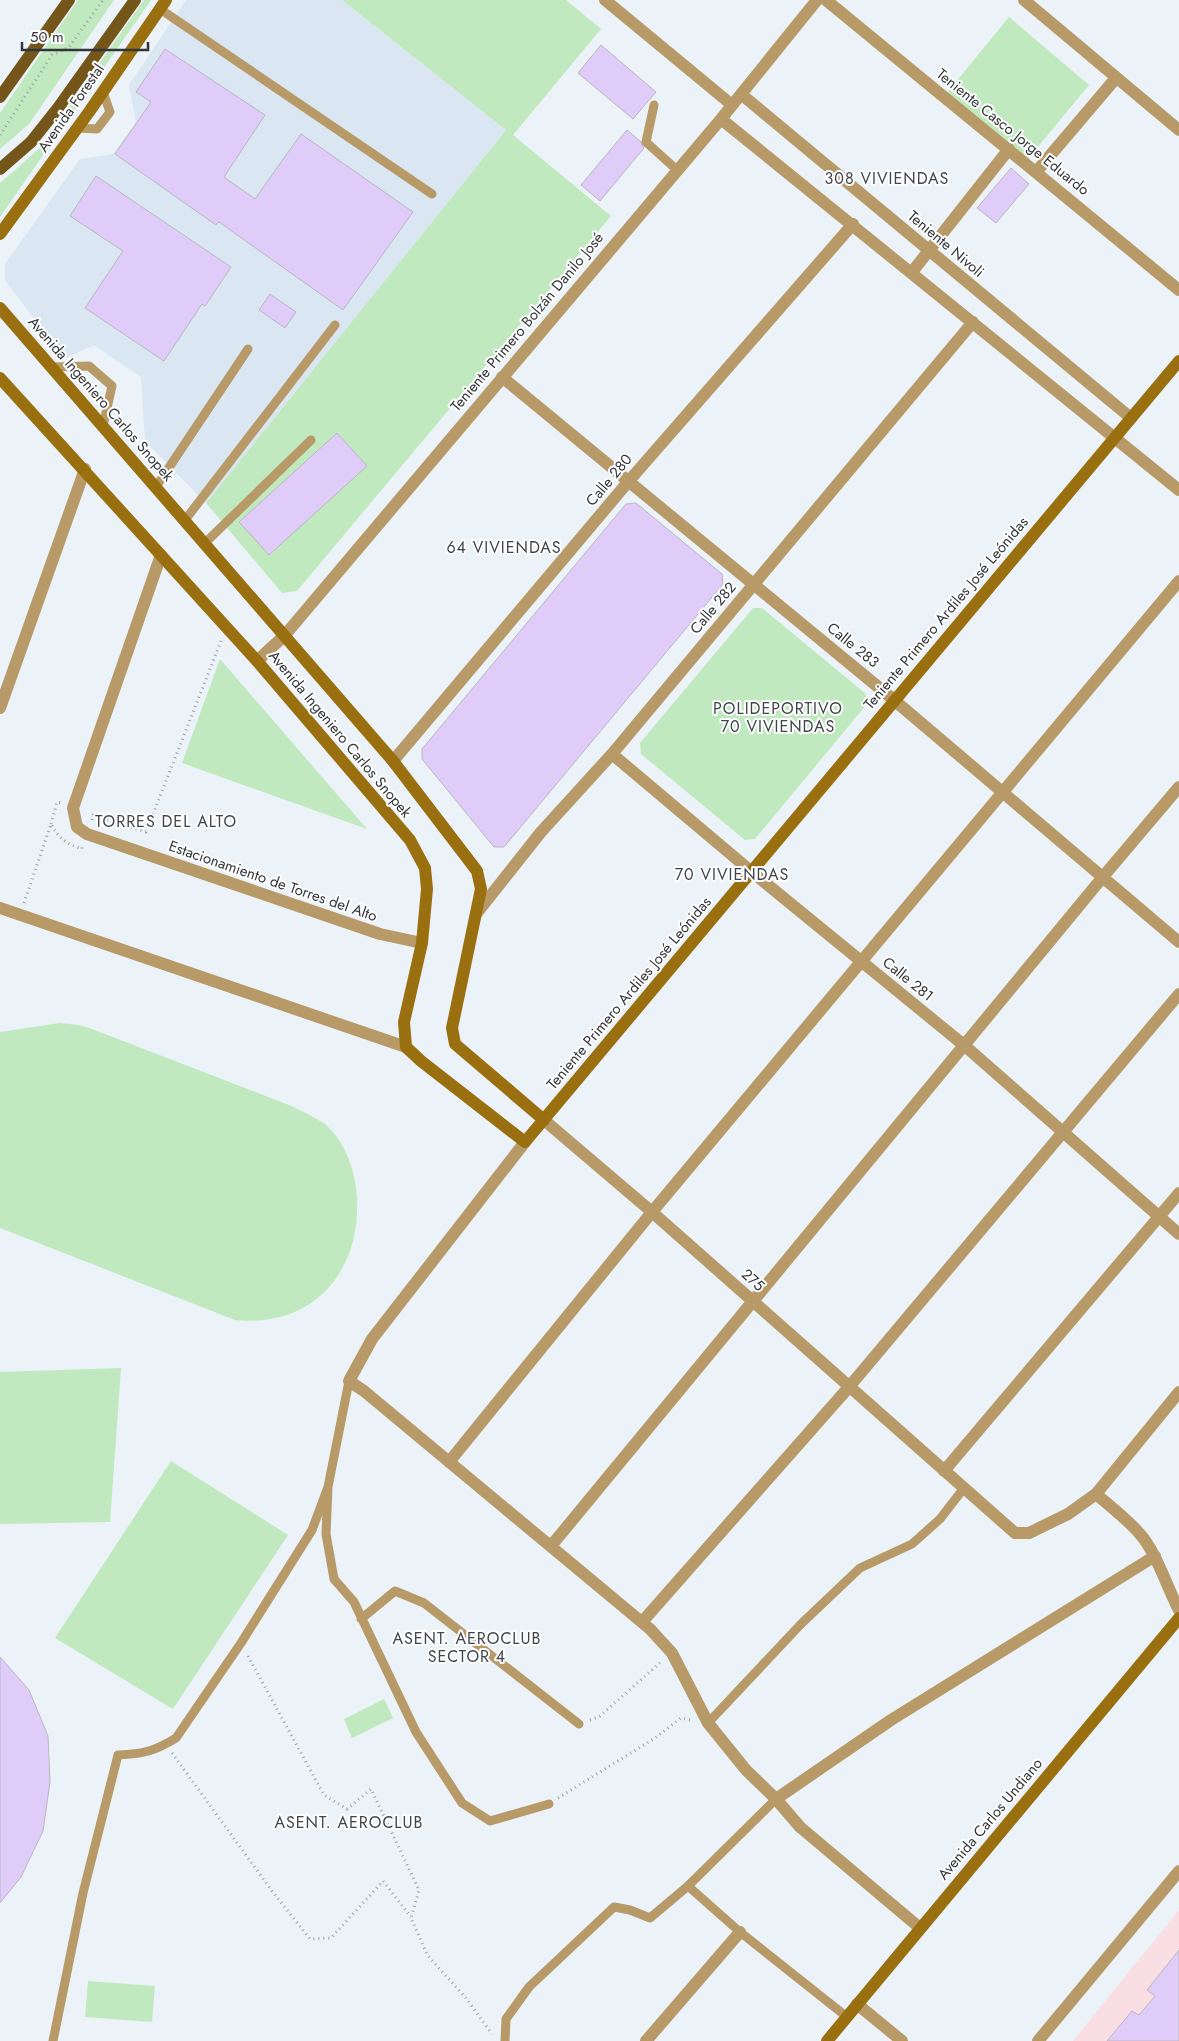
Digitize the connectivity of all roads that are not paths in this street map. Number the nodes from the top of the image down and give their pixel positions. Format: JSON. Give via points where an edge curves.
{"nodes":[{"id":1,"x":68,"y":0,"type":"edge"},
{"id":2,"x":135,"y":0,"type":"edge"},
{"id":3,"x":605,"y":0,"type":"edge"},
{"id":4,"x":817,"y":0,"type":"edge"},
{"id":5,"x":826,"y":0,"type":"edge"},
{"id":6,"x":1024,"y":0,"type":"edge"},
{"id":7,"x":163,"y":4,"type":"edge"},
{"id":8,"x":1116,"y":78,"type":"junction"},
{"id":9,"x":741,"y":94,"type":"junction"},
{"id":10,"x":0,"y":97,"type":"edge"},
{"id":11,"x":654,"y":105,"type":"dead end"},
{"id":12,"x":732,"y":105,"type":"junction"},
{"id":13,"x":721,"y":119,"type":"junction"},
{"id":14,"x":1179,"y":130,"type":"edge"},
{"id":15,"x":1009,"y":149,"type":"junction"},
{"id":16,"x":0,"y":169,"type":"edge"},
{"id":17,"x":677,"y":170,"type":"junction"},
{"id":18,"x":1037,"y":171,"type":"junction"},
{"id":19,"x":432,"y":194,"type":"dead end"},
{"id":20,"x":853,"y":224,"type":"junction"},
{"id":21,"x":0,"y":234,"type":"edge"},
{"id":22,"x":928,"y":251,"type":"junction"},
{"id":23,"x":912,"y":272,"type":"junction"},
{"id":24,"x":1179,"y":290,"type":"edge"},
{"id":25,"x":0,"y":308,"type":"edge"},
{"id":26,"x":973,"y":322,"type":"junction"},
{"id":27,"x":335,"y":325,"type":"dead end"},
{"id":28,"x":248,"y":349,"type":"dead end"},
{"id":29,"x":1179,"y":361,"type":"edge"},
{"id":30,"x":52,"y":367,"type":"junction"},
{"id":31,"x":0,"y":378,"type":"edge"},
{"id":32,"x":502,"y":378,"type":"junction"},
{"id":33,"x":1131,"y":418,"type":"junction"},
{"id":34,"x":103,"y":426,"type":"junction"},
{"id":35,"x":1115,"y":437,"type":"junction"},
{"id":36,"x":311,"y":440,"type":"dead end"},
{"id":37,"x":85,"y":469,"type":"junction"},
{"id":38,"x":628,"y":482,"type":"junction"},
{"id":39,"x":156,"y":487,"type":"junction"},
{"id":40,"x":1179,"y":490,"type":"edge"},
{"id":41,"x":185,"y":520,"type":"junction"},
{"id":42,"x":205,"y":543,"type":"junction"},
{"id":43,"x":161,"y":555,"type":"junction"},
{"id":44,"x":1179,"y":581,"type":"edge"},
{"id":45,"x":754,"y":584,"type":"junction"},
{"id":46,"x":285,"y":635,"type":"junction"},
{"id":47,"x":258,"y":661,"type":"junction"},
{"id":48,"x":894,"y":700,"type":"junction"},
{"id":49,"x":0,"y":708,"type":"edge"},
{"id":50,"x":612,"y":754,"type":"junction"},
{"id":51,"x":393,"y":761,"type":"junction"},
{"id":52,"x":1179,"y":788,"type":"edge"},
{"id":53,"x":1002,"y":792,"type":"junction"},
{"id":54,"x":752,"y":872,"type":"junction"},
{"id":55,"x":1102,"y":878,"type":"junction"},
{"id":56,"x":0,"y":908,"type":"edge"},
{"id":57,"x":476,"y":914,"type":"junction"},
{"id":58,"x":1179,"y":942,"type":"edge"},
{"id":59,"x":422,"y":943,"type":"junction"},
{"id":60,"x":860,"y":960,"type":"junction"},
{"id":61,"x":1179,"y":994,"type":"edge"},
{"id":62,"x":965,"y":1046,"type":"junction"},
{"id":63,"x":406,"y":1047,"type":"junction"},
{"id":64,"x":466,"y":1056,"type":"joint"},
{"id":65,"x":544,"y":1120,"type":"junction"},
{"id":66,"x":1064,"y":1133,"type":"junction"},
{"id":67,"x":525,"y":1142,"type":"junction"},
{"id":68,"x":1179,"y":1194,"type":"edge"},
{"id":69,"x":652,"y":1212,"type":"junction"},
{"id":70,"x":1159,"y":1217,"type":"junction"},
{"id":71,"x":1179,"y":1234,"type":"edge"},
{"id":72,"x":753,"y":1302,"type":"junction"},
{"id":73,"x":349,"y":1381,"type":"junction"},
{"id":74,"x":849,"y":1387,"type":"junction"},
{"id":75,"x":1179,"y":1392,"type":"edge"},
{"id":76,"x":449,"y":1462,"type":"junction"},
{"id":77,"x":944,"y":1471,"type":"junction"},
{"id":78,"x":328,"y":1487,"type":"junction"},
{"id":79,"x":964,"y":1488,"type":"junction"},
{"id":80,"x":1096,"y":1494,"type":"junction"},
{"id":81,"x":551,"y":1546,"type":"junction"},
{"id":82,"x":1155,"y":1556,"type":"junction"},
{"id":83,"x":1179,"y":1610,"type":"edge"},
{"id":84,"x":1179,"y":1618,"type":"edge"},
{"id":85,"x":361,"y":1619,"type":"junction"},
{"id":86,"x":642,"y":1622,"type":"junction"},
{"id":87,"x":708,"y":1723,"type":"junction"},
{"id":88,"x":579,"y":1724,"type":"road end"},
{"id":89,"x":776,"y":1799,"type":"junction"},
{"id":90,"x":549,"y":1804,"type":"road end"},
{"id":91,"x":1179,"y":1871,"type":"edge"},
{"id":92,"x":688,"y":1886,"type":"junction"},
{"id":93,"x":920,"y":1928,"type":"junction"},
{"id":94,"x":740,"y":1932,"type":"junction"},
{"id":95,"x":858,"y":2004,"type":"junction"},
{"id":96,"x":847,"y":2017,"type":"junction"},
{"id":97,"x":53,"y":2041,"type":"edge"},
{"id":98,"x":505,"y":2041,"type":"edge"},
{"id":99,"x":646,"y":2041,"type":"edge"},
{"id":100,"x":827,"y":2041,"type":"edge"},
{"id":101,"x":902,"y":2041,"type":"edge"},
{"id":102,"x":1038,"y":2041,"type":"edge"}],
"edges":[{"from":1,"to":10,"type":"main road"},
{"from":2,"to":16,"type":"main road","name":"Avenida Forestal","via":[[53,115],[31,142]]},
{"from":3,"to":12,"type":"street"},
{"from":4,"to":9,"type":"street","name":"Teniente Primero Bolzán Danilo José"},
{"from":5,"to":15,"type":"street","name":"Teniente Casco Jorge Eduardo"},
{"from":6,"to":8,"type":"street"},
{"from":7,"to":19,"type":"lane"},
{"from":7,"to":21,"type":"street","name":"Avenida Forestal"},
{"from":8,"to":14,"type":"street"},
{"from":8,"to":18,"type":"street"},
{"from":9,"to":12,"type":"street","name":"Teniente Primero Bolzán Danilo José"},
{"from":9,"to":22,"type":"street","name":"Teniente Nivoli"},
{"from":11,"to":17,"type":"lane","via":[[646,142]]},
{"from":12,"to":13,"type":"street","name":"Teniente Primero Bolzán Danilo José"},
{"from":13,"to":17,"type":"street","name":"Teniente Primero Bolzán Danilo José"},
{"from":13,"to":20,"type":"street"},
{"from":15,"to":18,"type":"street","name":"Teniente Casco Jorge Eduardo"},
{"from":15,"to":22,"type":"street"},
{"from":17,"to":32,"type":"street","name":"Teniente Primero Bolzán Danilo José"},
{"from":18,"to":24,"type":"street","name":"Teniente Casco Jorge Eduardo"},
{"from":20,"to":23,"type":"street"},
{"from":20,"to":38,"type":"street","name":"Calle 280"},
{"from":22,"to":23,"type":"street"},
{"from":22,"to":33,"type":"street","name":"Teniente Nivoli"},
{"from":23,"to":26,"type":"street"},
{"from":25,"to":30,"type":"street","name":"Avenida Ingeniero Carlos Snopek"},
{"from":26,"to":35,"type":"street"},
{"from":26,"to":45,"type":"street","name":"Calle 282"},
{"from":27,"to":41,"type":"lane"},
{"from":28,"to":39,"type":"lane"},
{"from":29,"to":33,"type":"street","name":"Teniente Primero Ardiles José Leónidas"},
{"from":30,"to":34,"type":"street","name":"Avenida Ingeniero Carlos Snopek"},
{"from":30,"to":34,"type":"lane","via":[[89,366],[112,386]]},
{"from":31,"to":37,"type":"street","name":"Avenida Ingeniero Carlos Snopek"},
{"from":32,"to":38,"type":"street","name":"Calle 283"},
{"from":32,"to":46,"type":"street","name":"Teniente Primero Bolzán Danilo José"},
{"from":33,"to":35,"type":"street","name":"Teniente Primero Ardiles José Leónidas"},
{"from":34,"to":39,"type":"street","name":"Avenida Ingeniero Carlos Snopek"},
{"from":35,"to":40,"type":"street"},
{"from":35,"to":48,"type":"street","name":"Teniente Primero Ardiles José Leónidas"},
{"from":36,"to":42,"type":"lane"},
{"from":37,"to":43,"type":"street","name":"Avenida Ingeniero Carlos Snopek"},
{"from":37,"to":49,"type":"street"},
{"from":38,"to":45,"type":"street","name":"Calle 283"},
{"from":38,"to":51,"type":"street","name":"Calle 280"},
{"from":39,"to":41,"type":"street","name":"Avenida Ingeniero Carlos Snopek"},
{"from":41,"to":42,"type":"street","name":"Avenida Ingeniero Carlos Snopek"},
{"from":42,"to":46,"type":"street","name":"Avenida Ingeniero Carlos Snopek"},
{"from":43,"to":47,"type":"street","name":"Avenida Ingeniero Carlos Snopek"},
{"from":43,"to":59,"type":"street","name":"Estacionamiento de Torres del Alto","via":[[73,808],[77,827],[87,834],[380,934]]},
{"from":44,"to":53,"type":"street"},
{"from":45,"to":48,"type":"street","name":"Calle 283"},
{"from":45,"to":50,"type":"street","name":"Calle 282"},
{"from":46,"to":47,"type":"street","name":"Teniente Primero Bolzán Danilo José"},
{"from":46,"to":51,"type":"street","name":"Avenida Ingeniero Carlos Snopek"},
{"from":47,"to":59,"type":"street","name":"Avenida Ingeniero Carlos Snopek","via":[[410,840],[425,868],[427,889]]},
{"from":48,"to":53,"type":"street","name":"Calle 283"},
{"from":48,"to":54,"type":"street","name":"Teniente Primero Ardiles José Leónidas"},
{"from":50,"to":54,"type":"street","name":"Calle 281"},
{"from":50,"to":57,"type":"street","name":"Calle 282","via":[[541,832]]},
{"from":51,"to":57,"type":"street","name":"Avenida Ingeniero Carlos Snopek","via":[[477,871],[480,889]]},
{"from":52,"to":55,"type":"street"},
{"from":53,"to":55,"type":"street","name":"Calle 283"},
{"from":53,"to":60,"type":"street"},
{"from":54,"to":60,"type":"street","name":"Calle 281"},
{"from":54,"to":65,"type":"street","name":"Teniente Primero Ardiles José Leónidas"},
{"from":55,"to":58,"type":"street","name":"Calle 283"},
{"from":55,"to":62,"type":"street"},
{"from":56,"to":63,"type":"street"},
{"from":57,"to":64,"type":"street","name":"Avenida Ingeniero Carlos Snopek","via":[[452,1028],[455,1044]]},
{"from":59,"to":63,"type":"street","name":"Avenida Ingeniero Carlos Snopek","via":[[404,1022]]},
{"from":60,"to":62,"type":"street","name":"Calle 281"},
{"from":60,"to":69,"type":"street"},
{"from":61,"to":66,"type":"street"},
{"from":62,"to":66,"type":"street","name":"Calle 281"},
{"from":62,"to":72,"type":"street"},
{"from":63,"to":67,"type":"street"},
{"from":64,"to":65,"type":"street","name":"275"},
{"from":65,"to":67,"type":"street","name":"Teniente Primero Ardiles José Leónidas"},
{"from":65,"to":69,"type":"street","name":"275"},
{"from":66,"to":70,"type":"street","name":"Calle 281"},
{"from":66,"to":74,"type":"street"},
{"from":67,"to":73,"type":"street","name":"Teniente Primero Ardiles José Leónidas","via":[[372,1338]]},
{"from":68,"to":70,"type":"street"},
{"from":69,"to":72,"type":"street","name":"275"},
{"from":69,"to":76,"type":"street"},
{"from":70,"to":71,"type":"street","name":"Calle 281"},
{"from":70,"to":77,"type":"street"},
{"from":72,"to":74,"type":"street","name":"275"},
{"from":72,"to":81,"type":"street"},
{"from":73,"to":76,"type":"street"},
{"from":73,"to":78,"type":"lane"},
{"from":74,"to":77,"type":"street","name":"275"},
{"from":74,"to":86,"type":"street"},
{"from":75,"to":80,"type":"street"},
{"from":76,"to":81,"type":"street"},
{"from":77,"to":79,"type":"street","name":"275"},
{"from":78,"to":85,"type":"lane","via":[[326,1534],[334,1579],[354,1602]]},
{"from":78,"to":97,"type":"lane","via":[[312,1530],[176,1738],[142,1754],[118,1755],[83,1893]]},
{"from":79,"to":80,"type":"street","name":"275","via":[[1015,1533],[1029,1533],[1068,1514]]},
{"from":79,"to":87,"type":"lane","via":[[940,1518],[912,1544],[860,1568],[801,1624]]},
{"from":80,"to":82,"type":"street","via":[[1140,1534]]},
{"from":81,"to":86,"type":"street"},
{"from":82,"to":83,"type":"street"},
{"from":82,"to":89,"type":"street","via":[[891,1720]]},
{"from":84,"to":93,"type":"street","name":"Avenida Carlos Undiano"},
{"from":85,"to":88,"type":"lane","via":[[395,1591],[424,1603]]},
{"from":85,"to":90,"type":"lane","via":[[416,1732],[462,1804],[490,1821]]},
{"from":86,"to":87,"type":"street","via":[[672,1653]]},
{"from":87,"to":89,"type":"street","via":[[746,1770]]},
{"from":89,"to":92,"type":"lane"},
{"from":89,"to":93,"type":"street","via":[[800,1827]]},
{"from":91,"to":102,"type":"street"},
{"from":92,"to":94,"type":"lane"},
{"from":92,"to":98,"type":"lane","via":[[650,1918],[614,1907],[529,1987],[506,2019]]},
{"from":93,"to":95,"type":"street","name":"Avenida Carlos Undiano"},
{"from":94,"to":96,"type":"lane"},
{"from":94,"to":99,"type":"street"},
{"from":95,"to":96,"type":"street","name":"Avenida Carlos Undiano"},
{"from":95,"to":101,"type":"street"},
{"from":96,"to":100,"type":"street","name":"Avenida Carlos Undiano"}]}
